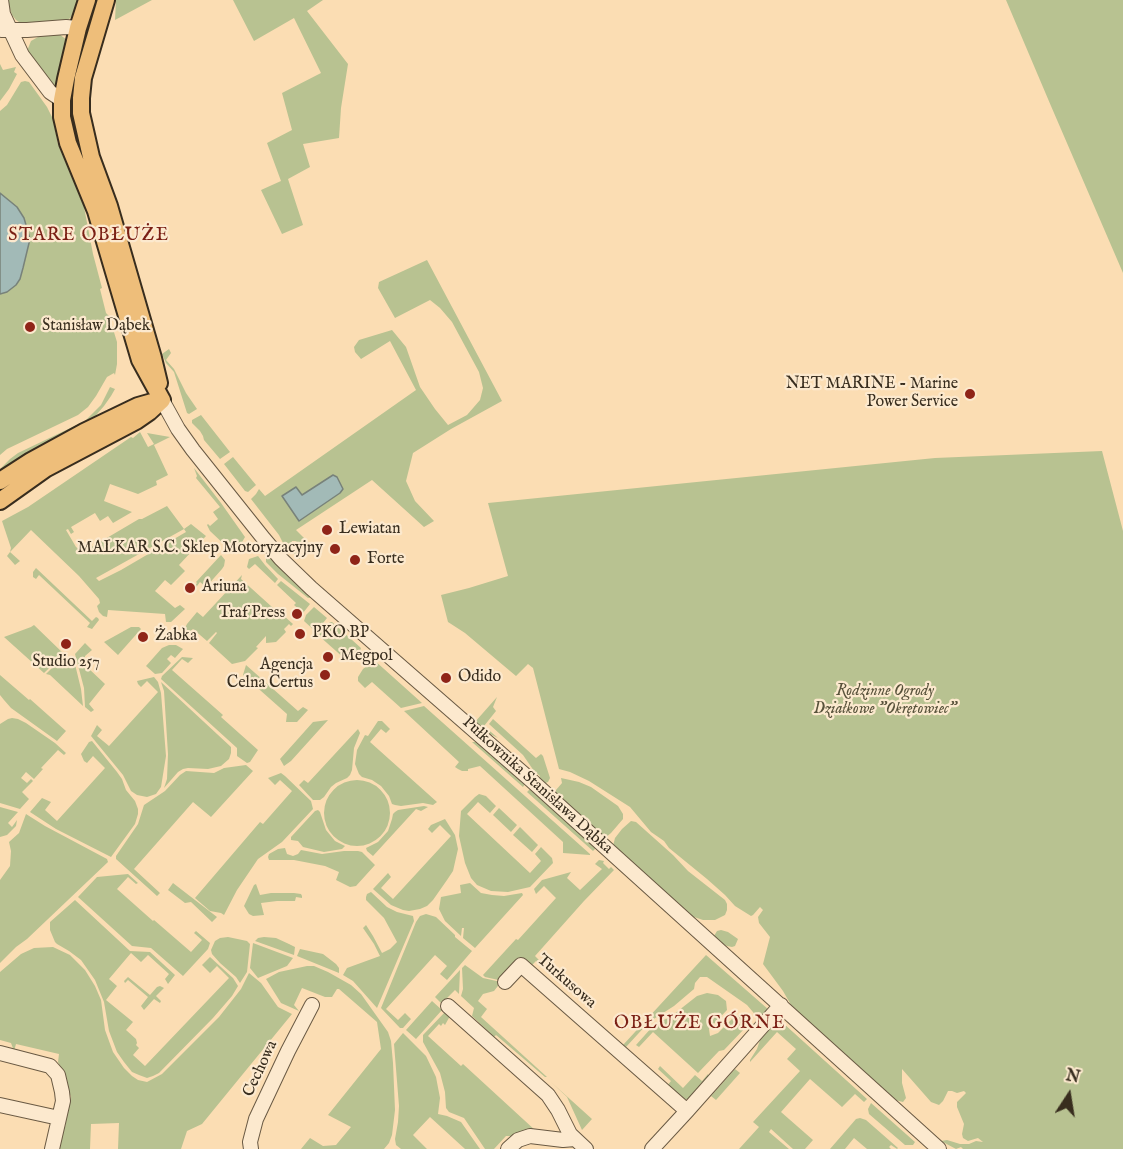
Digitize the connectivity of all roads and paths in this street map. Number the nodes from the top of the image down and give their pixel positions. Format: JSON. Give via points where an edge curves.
{"nodes":[{"id":1,"x":1,"y":0,"type":"edge"},
{"id":2,"x":87,"y":0,"type":"edge"},
{"id":3,"x":106,"y":0,"type":"edge"},
{"id":4,"x":78,"y":28,"type":"junction"},
{"id":5,"x":5,"y":30,"type":"edge"},
{"id":6,"x":97,"y":30,"type":"junction"},
{"id":7,"x":62,"y":100,"type":"junction"},
{"id":8,"x":162,"y":400,"type":"junction"},
{"id":9,"x":0,"y":481,"type":"edge"},
{"id":10,"x":0,"y":501,"type":"edge"},
{"id":11,"x":505,"y":982,"type":"dead end"},
{"id":12,"x":312,"y":1005,"type":"dead end"},
{"id":13,"x":781,"y":1005,"type":"junction"},
{"id":14,"x":448,"y":1006,"type":"dead end"},
{"id":15,"x":0,"y":1053,"type":"edge"},
{"id":16,"x":0,"y":1105,"type":"edge"},
{"id":17,"x":687,"y":1111,"type":"junction"},
{"id":18,"x":59,"y":1118,"type":"junction"},
{"id":19,"x":575,"y":1139,"type":"junction"},
{"id":20,"x":52,"y":1149,"type":"edge"},
{"id":21,"x":252,"y":1149,"type":"edge"},
{"id":22,"x":508,"y":1149,"type":"edge"},
{"id":23,"x":586,"y":1149,"type":"edge"},
{"id":24,"x":652,"y":1149,"type":"edge"},
{"id":25,"x":939,"y":1149,"type":"edge"}],
"edges":[{"from":1,"to":5,"type":"street"},
{"from":2,"to":4,"type":"main road","name":"Pułkownika Stanisława Dąbka"},
{"from":3,"to":6,"type":"main road","name":"Pułkownika Stanisława Dąbka"},
{"from":4,"to":5,"type":"street"},
{"from":4,"to":6,"type":"main road"},
{"from":4,"to":7,"type":"main road","name":"Pułkownika Stanisława Dąbka"},
{"from":5,"to":7,"type":"street","via":[[44,85]]},
{"from":6,"to":8,"type":"main road","name":"Pułkownika Stanisława Dąbka","via":[[83,78],[83,129],[109,206]]},
{"from":7,"to":8,"type":"main road","name":"Pułkownika Stanisława Dąbka","via":[[68,143],[96,211],[140,360]]},
{"from":8,"to":9,"type":"main road","via":[[138,406],[84,432]]},
{"from":8,"to":10,"type":"main road","via":[[136,421],[45,469]]},
{"from":8,"to":13,"type":"street","name":"Pułkownika Stanisława Dąbka","via":[[193,450],[296,573]]},
{"from":11,"to":17,"type":"street","name":"Turkusowa","via":[[521,965]]},
{"from":12,"to":21,"type":"street","name":"Cechowa","via":[[256,1119]]},
{"from":13,"to":17,"type":"street"},
{"from":13,"to":25,"type":"street","name":"Pułkownika Stanisława Dąbka"},
{"from":14,"to":19,"type":"street","via":[[548,1095]]},
{"from":15,"to":18,"type":"street","via":[[55,1070],[63,1092]]},
{"from":16,"to":18,"type":"street"},
{"from":17,"to":24,"type":"street"},
{"from":18,"to":20,"type":"street"},
{"from":19,"to":22,"type":"street","via":[[530,1136]]},
{"from":19,"to":23,"type":"street"}]}
